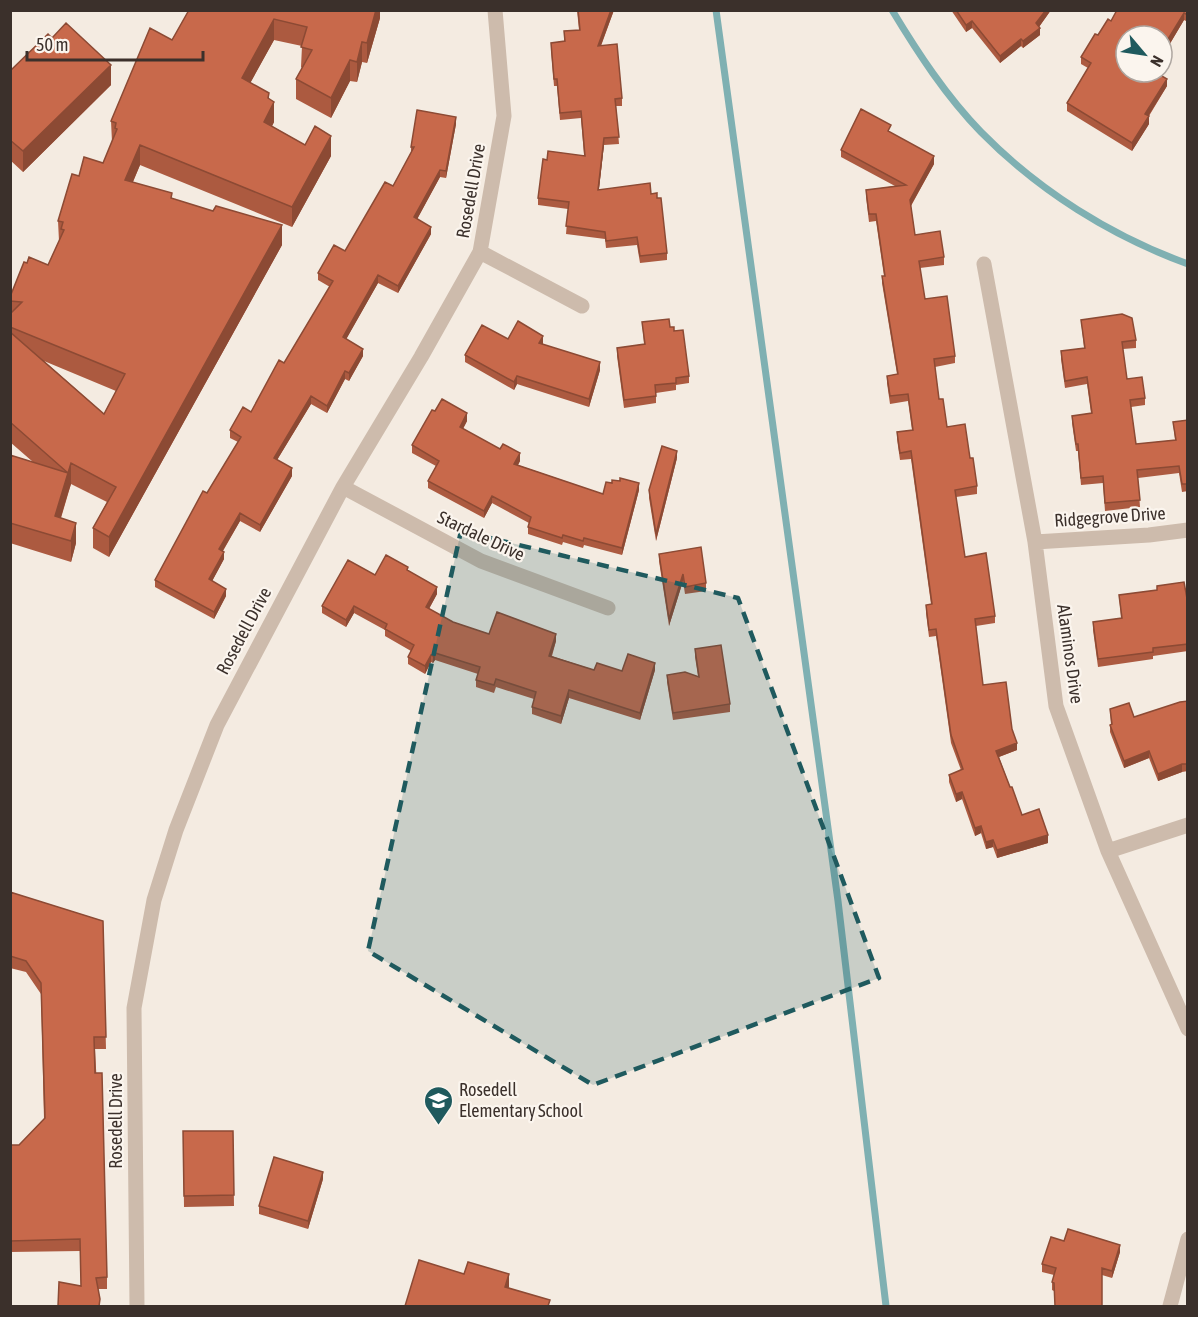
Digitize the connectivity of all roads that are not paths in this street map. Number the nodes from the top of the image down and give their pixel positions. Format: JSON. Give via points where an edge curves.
{"nodes":[{"id":1,"x":495,"y":10,"type":"edge"},
{"id":2,"x":480,"y":252,"type":"junction"},
{"id":3,"x":984,"y":264,"type":"dead end"},
{"id":4,"x":582,"y":306,"type":"dead end"},
{"id":5,"x":343,"y":487,"type":"junction"},
{"id":6,"x":1188,"y":530,"type":"edge"},
{"id":7,"x":1035,"y":542,"type":"junction"},
{"id":8,"x":608,"y":608,"type":"dead end"},
{"id":9,"x":1188,"y":825,"type":"edge"},
{"id":10,"x":1108,"y":851,"type":"junction"},
{"id":11,"x":1188,"y":1029,"type":"edge"},
{"id":12,"x":1188,"y":1239,"type":"edge"},
{"id":13,"x":137,"y":1306,"type":"edge"},
{"id":14,"x":1170,"y":1306,"type":"edge"}],
"edges":[{"from":1,"to":2,"type":"street","name":"Rosedell Drive","via":[[504,116]]},
{"from":2,"to":4,"type":"street"},
{"from":2,"to":5,"type":"street","name":"Rosedell Drive"},
{"from":3,"to":7,"type":"street","name":"Alaminos Drive"},
{"from":5,"to":8,"type":"street","name":"Stardale Drive","via":[[481,561]]},
{"from":5,"to":13,"type":"street","name":"Rosedell Drive","via":[[217,725],[176,830],[154,900],[134,1008]]},
{"from":6,"to":7,"type":"street","name":"Ridgegrove Drive"},
{"from":7,"to":10,"type":"street","name":"Alaminos Drive","via":[[1056,706]]},
{"from":9,"to":10,"type":"street"},
{"from":10,"to":11,"type":"street","name":"Alaminos Drive"},
{"from":12,"to":14,"type":"street"}]}
